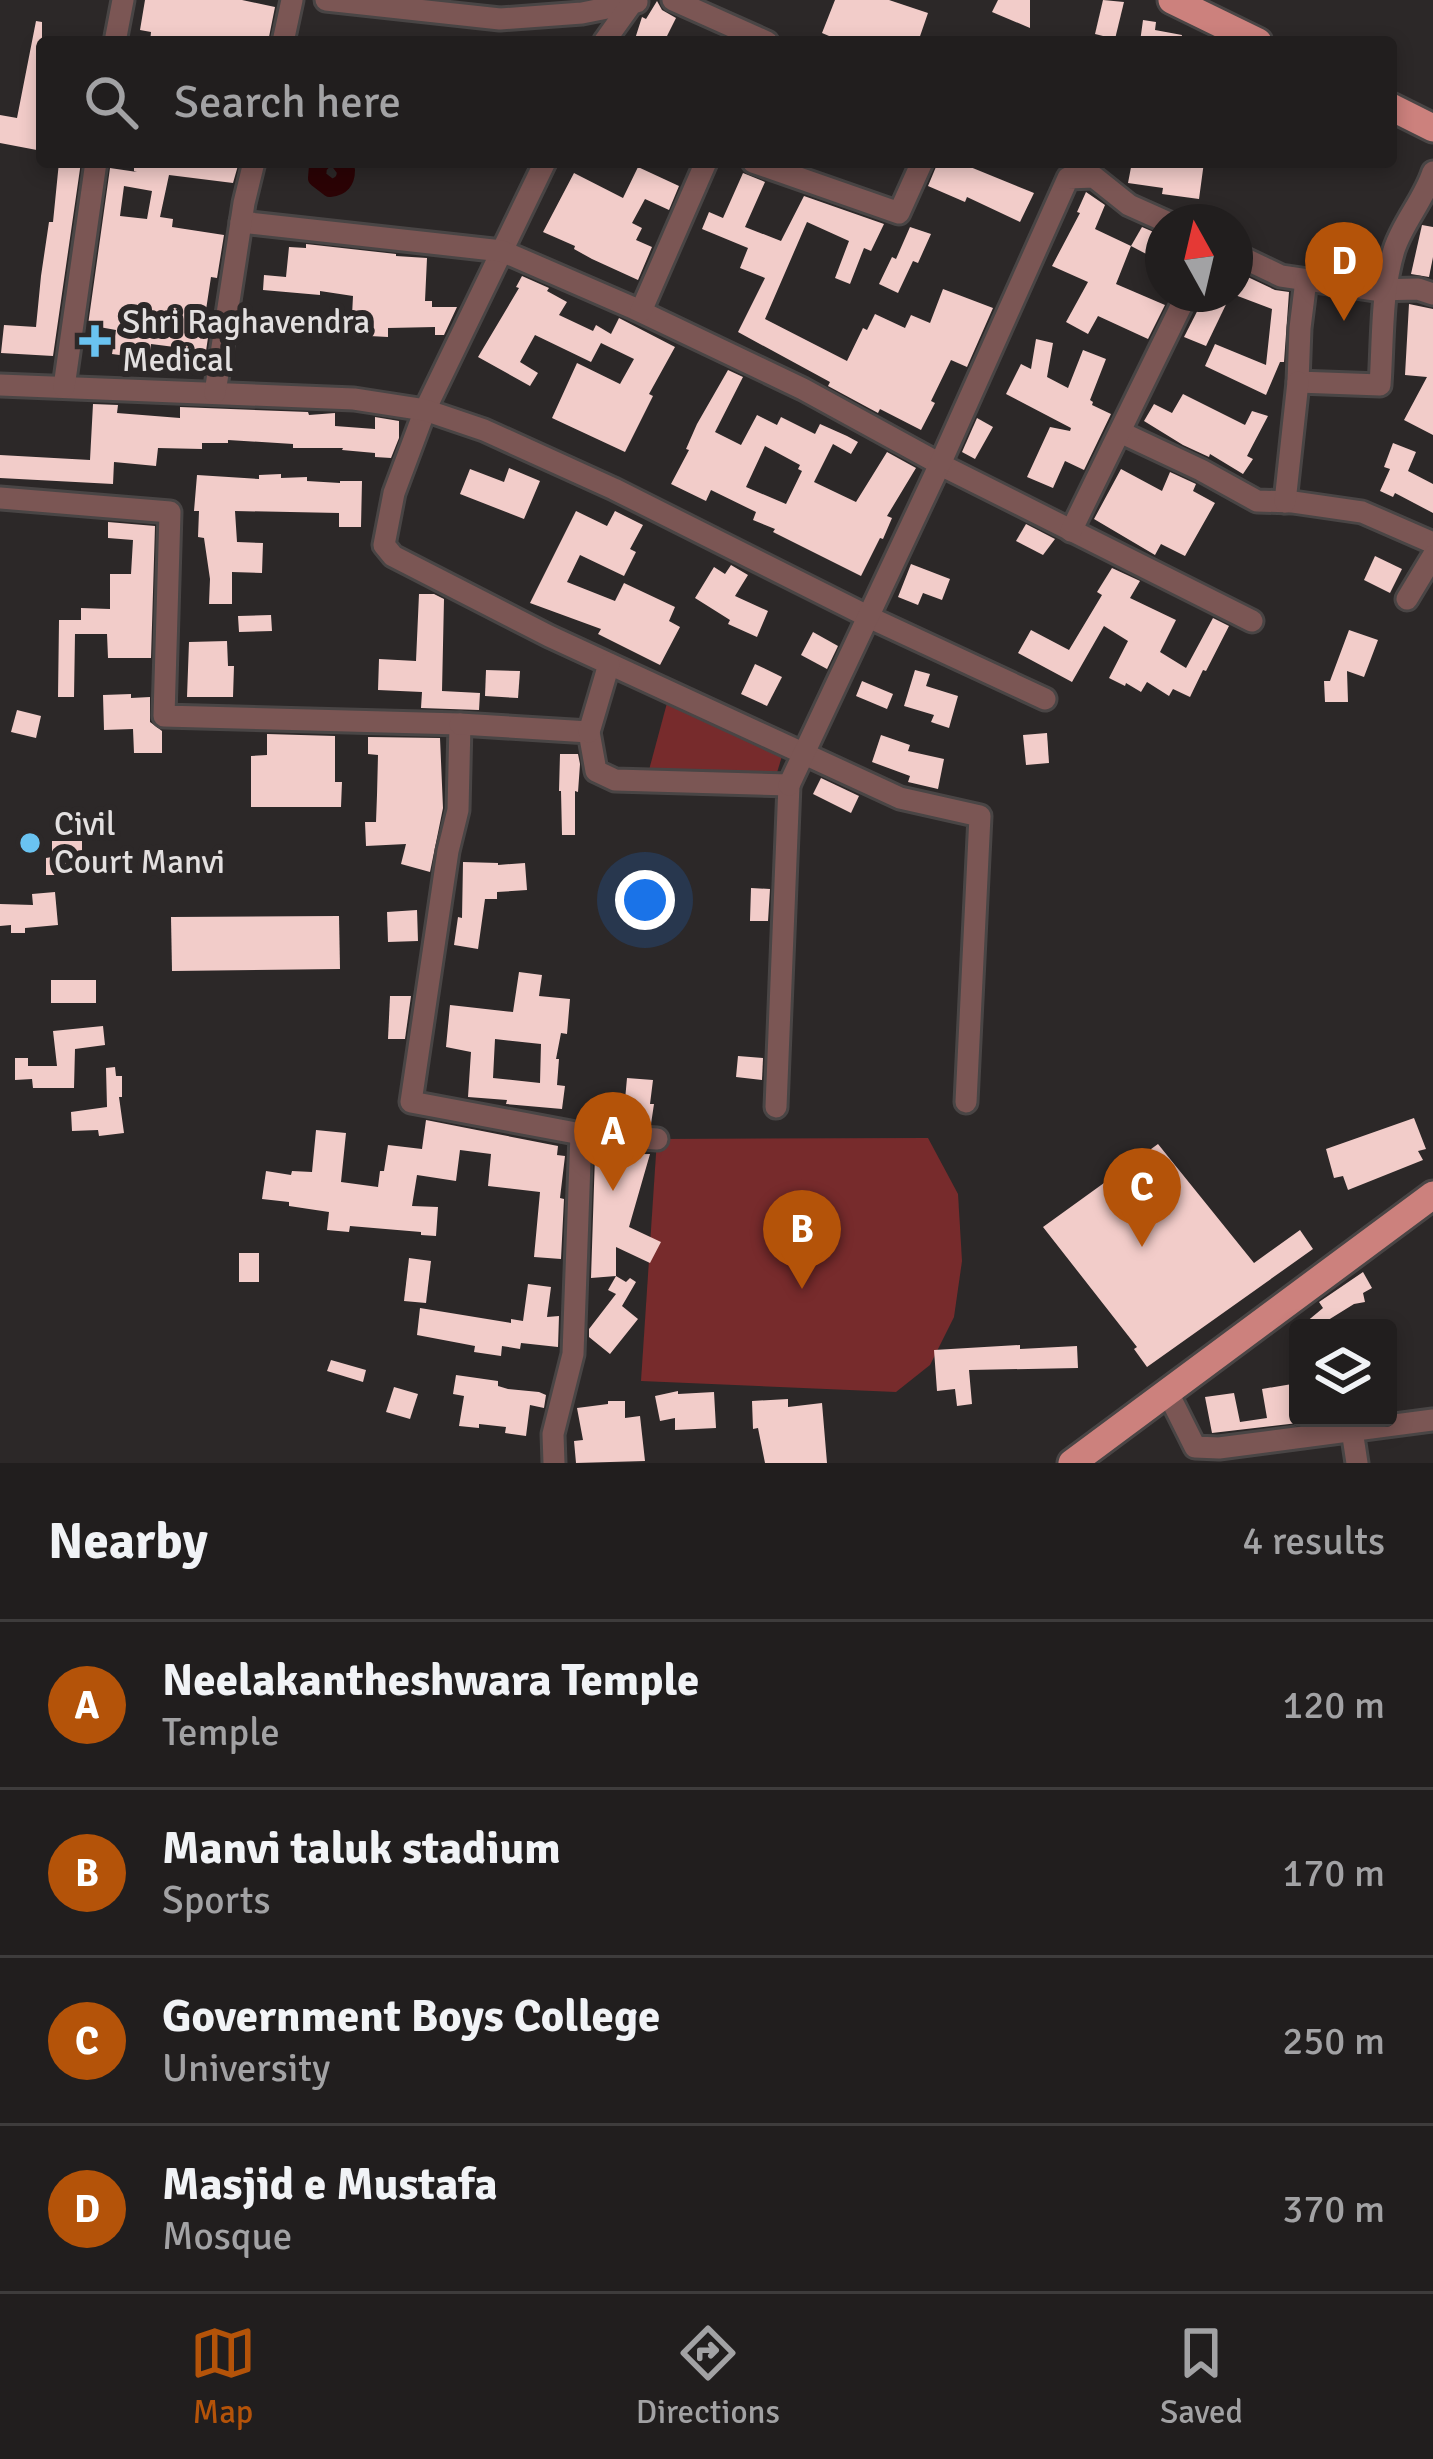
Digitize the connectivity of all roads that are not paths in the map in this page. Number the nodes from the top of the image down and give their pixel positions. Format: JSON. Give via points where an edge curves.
{"nodes":[{"id":1,"x":123,"y":0,"type":"edge"},
{"id":2,"x":292,"y":0,"type":"edge"},
{"id":3,"x":326,"y":0,"type":"edge"},
{"id":4,"x":673,"y":0,"type":"edge"},
{"id":5,"x":1172,"y":0,"type":"edge"},
{"id":6,"x":637,"y":1,"type":"edge"},
{"id":7,"x":116,"y":36,"type":"edge"},
{"id":8,"x":284,"y":36,"type":"edge"},
{"id":9,"x":609,"y":36,"type":"edge"},
{"id":10,"x":750,"y":36,"type":"edge"},
{"id":11,"x":1246,"y":36,"type":"edge"},
{"id":12,"x":1397,"y":110,"type":"edge"},
{"id":13,"x":1433,"y":128,"type":"edge"},
{"id":14,"x":95,"y":168,"type":"edge"},
{"id":15,"x":253,"y":168,"type":"edge"},
{"id":16,"x":542,"y":168,"type":"edge"},
{"id":17,"x":703,"y":168,"type":"edge"},
{"id":18,"x":771,"y":168,"type":"edge"},
{"id":19,"x":919,"y":168,"type":"edge"},
{"id":20,"x":1433,"y":172,"type":"edge"},
{"id":21,"x":1145,"y":212,"type":"edge"},
{"id":22,"x":241,"y":222,"type":"junction"},
{"id":23,"x":502,"y":251,"type":"junction"},
{"id":24,"x":1253,"y":263,"type":"edge"},
{"id":25,"x":1306,"y":280,"type":"junction"},
{"id":26,"x":1388,"y":290,"type":"junction"},
{"id":27,"x":1433,"y":294,"type":"edge"},
{"id":28,"x":641,"y":311,"type":"junction"},
{"id":29,"x":1178,"y":312,"type":"edge"},
{"id":30,"x":1298,"y":382,"type":"junction"},
{"id":31,"x":0,"y":385,"type":"edge"},
{"id":32,"x":64,"y":387,"type":"junction"},
{"id":33,"x":215,"y":393,"type":"junction"},
{"id":34,"x":424,"y":410,"type":"junction"},
{"id":35,"x":1120,"y":432,"type":"junction"},
{"id":36,"x":940,"y":464,"type":"junction"},
{"id":37,"x":0,"y":498,"type":"edge"},
{"id":38,"x":1285,"y":502,"type":"junction"},
{"id":39,"x":1071,"y":531,"type":"junction"},
{"id":40,"x":1433,"y":543,"type":"edge"},
{"id":41,"x":1433,"y":556,"type":"edge"},
{"id":42,"x":1407,"y":599,"type":"dead end"},
{"id":43,"x":867,"y":616,"type":"junction"},
{"id":44,"x":1252,"y":621,"type":"dead end"},
{"id":45,"x":609,"y":664,"type":"junction"},
{"id":46,"x":1045,"y":699,"type":"dead end"},
{"id":47,"x":460,"y":724,"type":"junction"},
{"id":48,"x":589,"y":732,"type":"junction"},
{"id":49,"x":801,"y":754,"type":"junction"},
{"id":50,"x":789,"y":784,"type":"junction"},
{"id":51,"x":966,"y":1102,"type":"dead end"},
{"id":52,"x":776,"y":1107,"type":"dead end"},
{"id":53,"x":580,"y":1134,"type":"junction"},
{"id":54,"x":656,"y":1139,"type":"dead end"},
{"id":55,"x":1433,"y":1195,"type":"edge"},
{"id":56,"x":1167,"y":1391,"type":"junction"},
{"id":57,"x":1433,"y":1420,"type":"edge"},
{"id":58,"x":1352,"y":1430,"type":"junction"},
{"id":59,"x":554,"y":1463,"type":"edge"},
{"id":60,"x":1072,"y":1463,"type":"edge"},
{"id":61,"x":1357,"y":1463,"type":"edge"}],
"edges":[{"from":1,"to":7,"type":"street"},
{"from":2,"to":8,"type":"street"},
{"from":3,"to":6,"type":"street","via":[[500,19]]},
{"from":4,"to":10,"type":"street"},
{"from":5,"to":11,"type":"main road"},
{"from":6,"to":9,"type":"street"},
{"from":12,"to":13,"type":"main road"},
{"from":14,"to":32,"type":"street"},
{"from":15,"to":22,"type":"street"},
{"from":16,"to":23,"type":"street"},
{"from":17,"to":28,"type":"street"},
{"from":18,"to":19,"type":"street","via":[[899,213]]},
{"from":20,"to":26,"type":"street","via":[[1395,248]]},
{"from":21,"to":36,"type":"street","via":[[1094,177],[1068,178]]},
{"from":22,"to":23,"type":"street"},
{"from":22,"to":33,"type":"street"},
{"from":23,"to":28,"type":"street"},
{"from":23,"to":34,"type":"street"},
{"from":24,"to":25,"type":"street"},
{"from":25,"to":26,"type":"street"},
{"from":25,"to":30,"type":"street"},
{"from":26,"to":27,"type":"street"},
{"from":26,"to":30,"type":"street","via":[[1380,386]]},
{"from":28,"to":36,"type":"street"},
{"from":29,"to":35,"type":"street"},
{"from":30,"to":38,"type":"street"},
{"from":31,"to":32,"type":"street"},
{"from":32,"to":33,"type":"street"},
{"from":33,"to":34,"type":"street"},
{"from":34,"to":43,"type":"street","via":[[614,489]]},
{"from":34,"to":45,"type":"street","via":[[384,545]]},
{"from":35,"to":38,"type":"street","via":[[1257,501]]},
{"from":35,"to":39,"type":"street"},
{"from":36,"to":39,"type":"street"},
{"from":36,"to":43,"type":"street"},
{"from":37,"to":47,"type":"street","via":[[170,512],[164,716]]},
{"from":38,"to":40,"type":"street","via":[[1362,512]]},
{"from":39,"to":44,"type":"street"},
{"from":41,"to":42,"type":"street"},
{"from":43,"to":46,"type":"street"},
{"from":43,"to":49,"type":"street"},
{"from":45,"to":48,"type":"street"},
{"from":45,"to":49,"type":"street"},
{"from":47,"to":48,"type":"street"},
{"from":47,"to":53,"type":"street","via":[[458,810],[411,1102]]},
{"from":48,"to":50,"type":"street","via":[[596,772],[615,780]]},
{"from":49,"to":50,"type":"street"},
{"from":49,"to":51,"type":"street","via":[[900,798],[980,816]]},
{"from":50,"to":52,"type":"street"},
{"from":53,"to":54,"type":"street"},
{"from":53,"to":59,"type":"street","via":[[573,1354]]},
{"from":55,"to":56,"type":"main road"},
{"from":56,"to":58,"type":"street","via":[[1195,1447]]},
{"from":56,"to":60,"type":"main road"},
{"from":57,"to":58,"type":"street"},
{"from":58,"to":61,"type":"street"}]}
